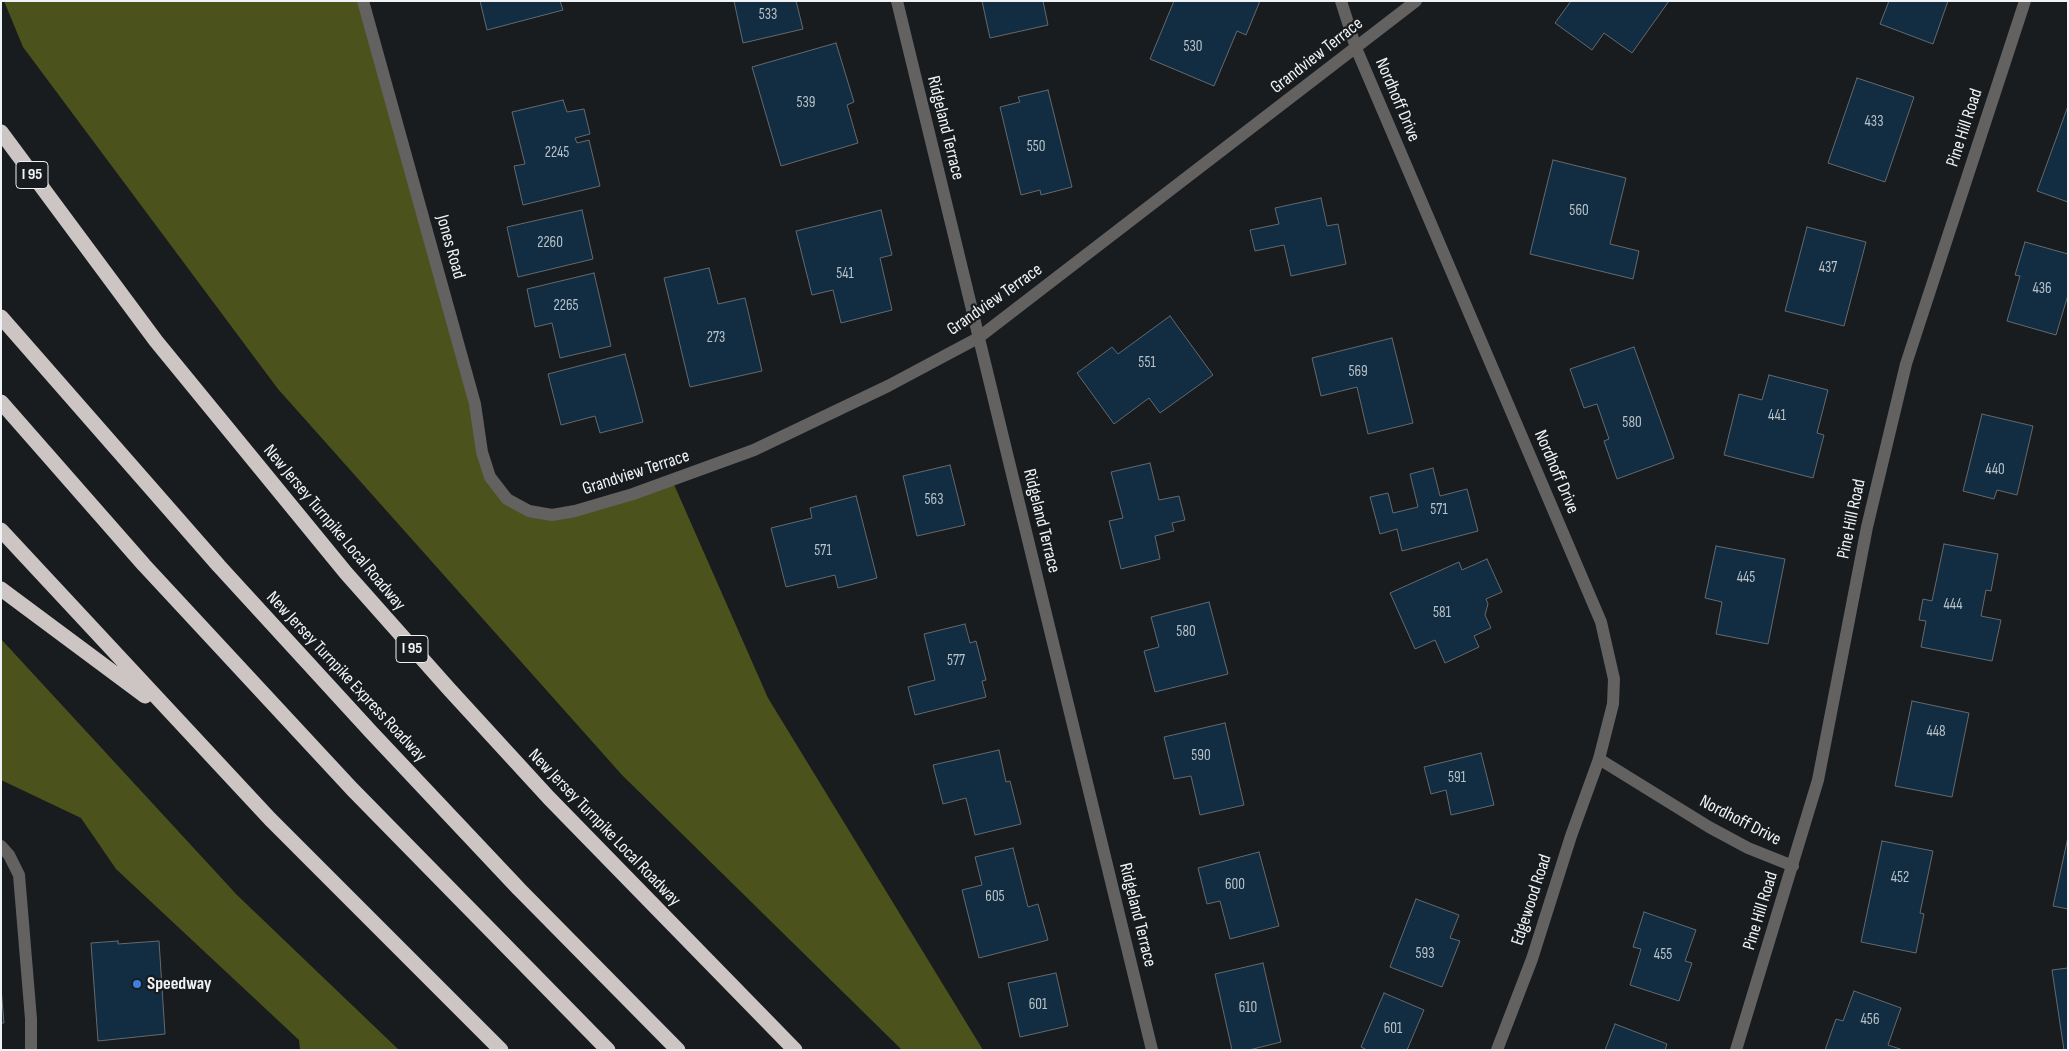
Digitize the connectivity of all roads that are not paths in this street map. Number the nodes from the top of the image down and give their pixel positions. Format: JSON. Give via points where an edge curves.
{"nodes":[{"id":1,"x":363,"y":1,"type":"edge"},
{"id":2,"x":897,"y":1,"type":"edge"},
{"id":3,"x":1341,"y":1,"type":"edge"},
{"id":4,"x":1416,"y":1,"type":"edge"},
{"id":5,"x":2025,"y":1,"type":"edge"},
{"id":6,"x":1356,"y":48,"type":"junction"},
{"id":7,"x":1,"y":132,"type":"edge"},
{"id":8,"x":1,"y":317,"type":"edge"},
{"id":9,"x":978,"y":338,"type":"junction"},
{"id":10,"x":1,"y":402,"type":"edge"},
{"id":11,"x":507,"y":499,"type":"joint"},
{"id":12,"x":1,"y":530,"type":"edge"},
{"id":13,"x":1,"y":589,"type":"edge"},
{"id":14,"x":175,"y":718,"type":"junction"},
{"id":15,"x":1599,"y":759,"type":"junction"},
{"id":16,"x":1,"y":846,"type":"edge"},
{"id":17,"x":1793,"y":866,"type":"junction"},
{"id":18,"x":31,"y":1050,"type":"edge"},
{"id":19,"x":501,"y":1050,"type":"edge"},
{"id":20,"x":608,"y":1050,"type":"edge"},
{"id":21,"x":678,"y":1050,"type":"edge"},
{"id":22,"x":795,"y":1050,"type":"edge"},
{"id":23,"x":1152,"y":1050,"type":"edge"},
{"id":24,"x":1497,"y":1050,"type":"edge"},
{"id":25,"x":1736,"y":1050,"type":"edge"}],
"edges":[{"from":1,"to":11,"type":"street","name":"Jones Road","via":[[475,404],[482,452],[490,477]]},
{"from":2,"to":9,"type":"street","name":"Ridgeland Terrace"},
{"from":3,"to":6,"type":"street","name":"Nordhoff Drive"},
{"from":4,"to":6,"type":"street","name":"Grandview Terrace"},
{"from":5,"to":17,"type":"street","name":"Pine Hill Road","via":[[1906,364],[1867,527],[1818,780]]},
{"from":6,"to":9,"type":"street","name":"Grandview Terrace"},
{"from":6,"to":15,"type":"street","name":"Nordhoff Drive","via":[[1601,622],[1614,679],[1613,704]]},
{"from":7,"to":22,"type":"highway","name":"New Jersey Turnpike Local Roadway","number":"I 95","via":[[150,333],[352,580],[549,798]]},
{"from":8,"to":21,"type":"highway","name":"New Jersey Turnpike Express Roadway","via":[[219,566],[365,726],[518,889]]},
{"from":9,"to":11,"type":"street","name":"Grandview Terrace","via":[[888,386],[754,450],[633,494],[552,515],[529,511]]},
{"from":9,"to":23,"type":"street","name":"Ridgeland Terrace"},
{"from":10,"to":20,"type":"highway","via":[[144,565],[332,768]]},
{"from":12,"to":14,"type":"highway"},
{"from":13,"to":14,"type":"highway"},
{"from":14,"to":19,"type":"highway","via":[[305,855]]},
{"from":15,"to":17,"type":"street","name":"Nordhoff Drive","via":[[1709,827],[1748,848]]},
{"from":15,"to":24,"type":"street","name":"Edgewood Road","via":[[1532,959]]},
{"from":16,"to":18,"type":"street","via":[[19,875]]},
{"from":17,"to":25,"type":"street","name":"Pine Hill Road"}]}
